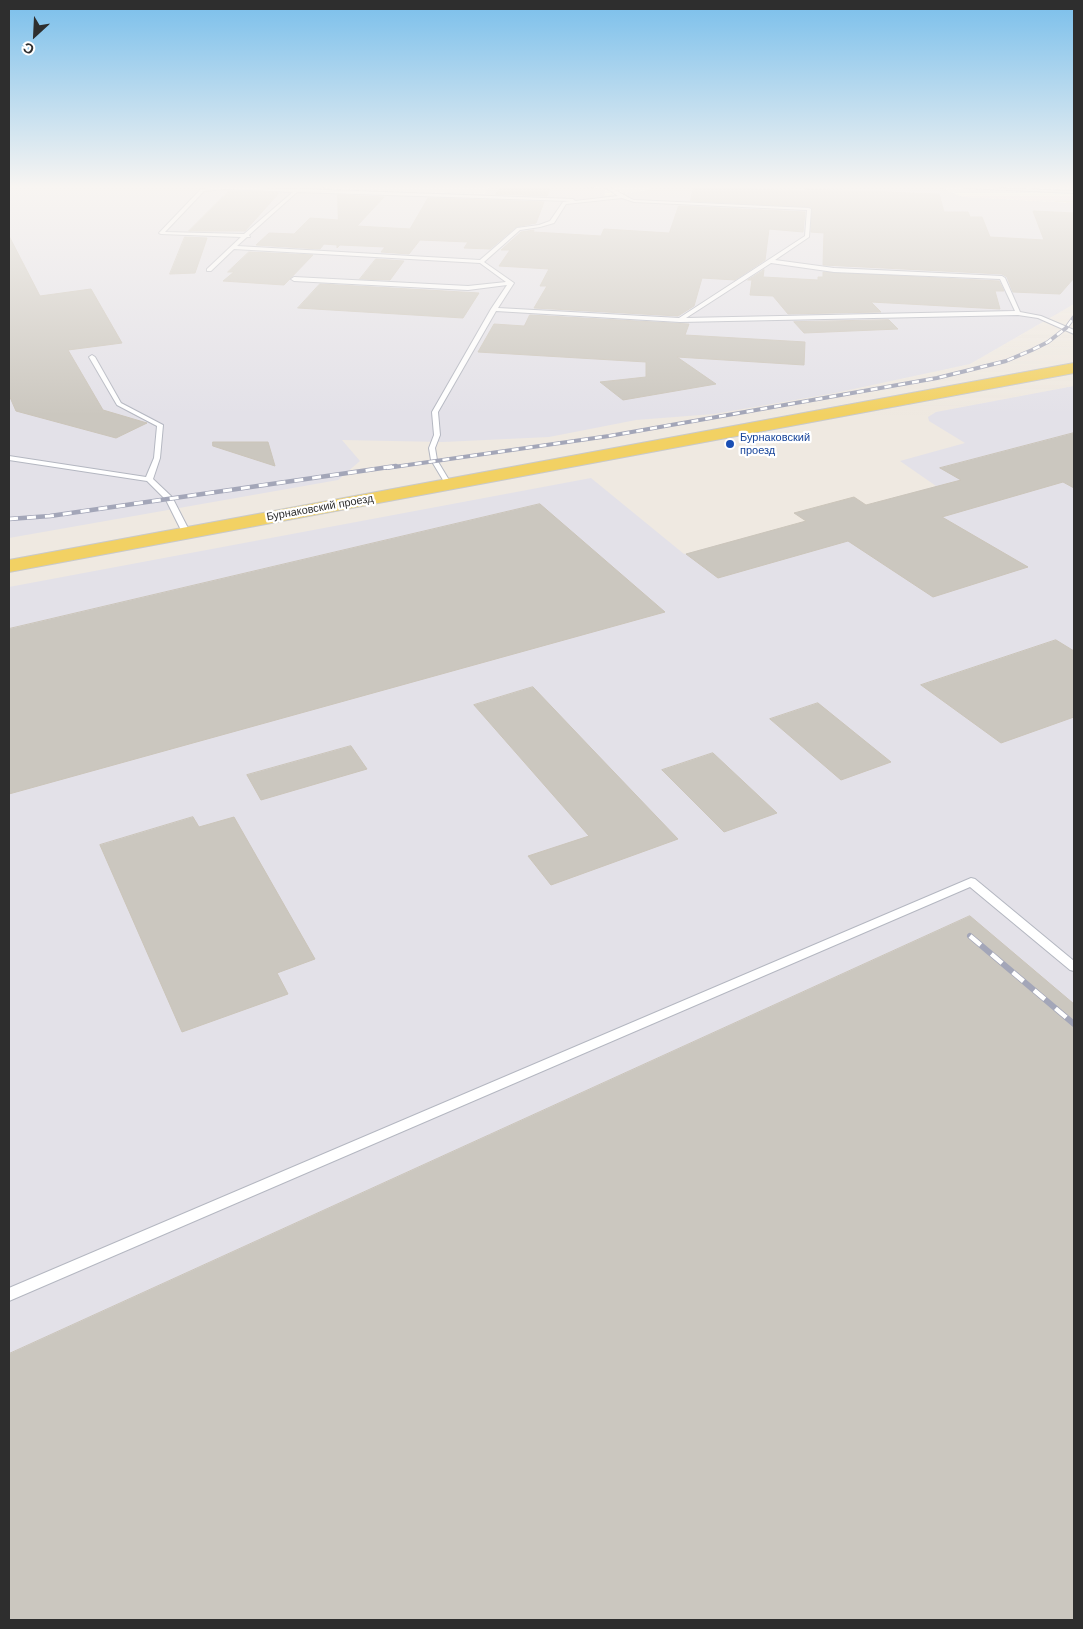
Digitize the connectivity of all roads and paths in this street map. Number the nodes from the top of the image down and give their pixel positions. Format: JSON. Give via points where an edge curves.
{"nodes":[{"id":1,"x":216,"y":263,"type":"edge"},
{"id":2,"x":482,"y":263,"type":"edge"},
{"id":3,"x":766,"y":263,"type":"edge"},
{"id":4,"x":784,"y":263,"type":"edge"},
{"id":5,"x":209,"y":270,"type":"dead end"},
{"id":6,"x":294,"y":279,"type":"dead end"},
{"id":7,"x":511,"y":283,"type":"junction"},
{"id":8,"x":494,"y":309,"type":"junction"},
{"id":9,"x":1018,"y":312,"type":"junction"},
{"id":10,"x":680,"y":320,"type":"junction"},
{"id":11,"x":1074,"y":332,"type":"edge"},
{"id":12,"x":92,"y":357,"type":"dead end"},
{"id":13,"x":1074,"y":368,"type":"edge"},
{"id":14,"x":9,"y":458,"type":"edge"},
{"id":15,"x":149,"y":479,"type":"junction"},
{"id":16,"x":449,"y":485,"type":"junction"},
{"id":17,"x":186,"y":532,"type":"junction"},
{"id":18,"x":9,"y":566,"type":"edge"},
{"id":19,"x":1074,"y":967,"type":"edge"},
{"id":20,"x":9,"y":1295,"type":"edge"}],
"edges":[{"from":1,"to":5,"type":"lane"},
{"from":2,"to":7,"type":"lane"},
{"from":3,"to":10,"type":"lane"},
{"from":4,"to":9,"type":"lane","via":[[834,270],[1002,278]]},
{"from":6,"to":7,"type":"lane","via":[[468,288]]},
{"from":7,"to":8,"type":"lane"},
{"from":8,"to":10,"type":"lane"},
{"from":8,"to":16,"type":"lane","via":[[435,412],[434,460]]},
{"from":9,"to":10,"type":"lane"},
{"from":9,"to":11,"type":"lane"},
{"from":12,"to":15,"type":"lane","via":[[119,404],[160,425],[157,458]]},
{"from":13,"to":16,"type":"main road","name":"Бурнаковский проезд"},
{"from":14,"to":15,"type":"lane"},
{"from":15,"to":17,"type":"lane","via":[[169,499]]},
{"from":16,"to":17,"type":"main road","name":"Бурнаковский проезд"},
{"from":17,"to":18,"type":"main road","name":"Бурнаковский проезд"},
{"from":19,"to":20,"type":"lane","via":[[971,882]]}]}
